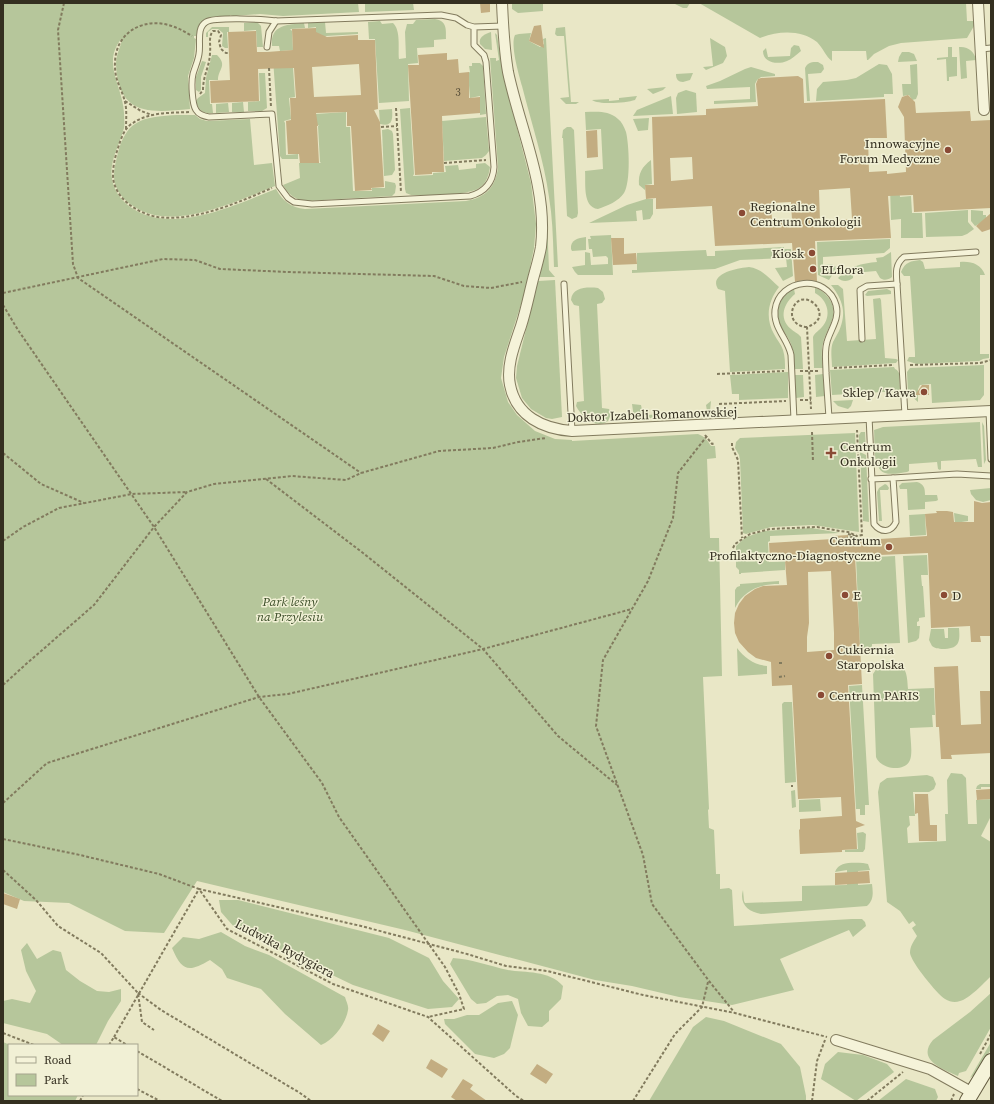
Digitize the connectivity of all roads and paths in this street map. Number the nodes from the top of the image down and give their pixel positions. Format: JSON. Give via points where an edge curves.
{"nodes":[{"id":1,"x":64,"y":3,"type":"edge"},
{"id":2,"x":502,"y":3,"type":"edge"},
{"id":3,"x":978,"y":3,"type":"edge"},
{"id":4,"x":276,"y":21,"type":"junction"},
{"id":5,"x":503,"y":26,"type":"junction"},
{"id":6,"x":474,"y":27,"type":"junction"},
{"id":7,"x":199,"y":37,"type":"junction"},
{"id":8,"x":267,"y":47,"type":"dead end"},
{"id":9,"x":986,"y":49,"type":"edge"},
{"id":10,"x":229,"y":53,"type":"dead end"},
{"id":11,"x":269,"y":68,"type":"dead end"},
{"id":12,"x":193,"y":96,"type":"junction"},
{"id":13,"x":125,"y":101,"type":"junction"},
{"id":14,"x":396,"y":108,"type":"dead end"},
{"id":15,"x":984,"y":110,"type":"dead end"},
{"id":16,"x":197,"y":112,"type":"junction"},
{"id":17,"x":272,"y":114,"type":"junction"},
{"id":18,"x":152,"y":115,"type":"junction"},
{"id":19,"x":397,"y":126,"type":"junction"},
{"id":20,"x":381,"y":127,"type":"dead end"},
{"id":21,"x":126,"y":129,"type":"junction"},
{"id":22,"x":494,"y":159,"type":"junction"},
{"id":23,"x":444,"y":163,"type":"dead end"},
{"id":24,"x":279,"y":186,"type":"junction"},
{"id":25,"x":402,"y":200,"type":"junction"},
{"id":26,"x":976,"y":252,"type":"dead end"},
{"id":27,"x":78,"y":278,"type":"junction"},
{"id":28,"x":533,"y":280,"type":"junction"},
{"id":29,"x":564,"y":284,"type":"dead end"},
{"id":30,"x":897,"y":284,"type":"junction"},
{"id":31,"x":3,"y":293,"type":"edge"},
{"id":32,"x":3,"y":306,"type":"edge"},
{"id":33,"x":807,"y":327,"type":"junction"},
{"id":34,"x":862,"y":339,"type":"dead end"},
{"id":35,"x":823,"y":370,"type":"dead end"},
{"id":36,"x":791,"y":371,"type":"junction"},
{"id":37,"x":809,"y":371,"type":"junction"},
{"id":38,"x":717,"y":374,"type":"dead end"},
{"id":39,"x":811,"y":400,"type":"junction"},
{"id":40,"x":793,"y":401,"type":"junction"},
{"id":41,"x":719,"y":404,"type":"dead end"},
{"id":42,"x":811,"y":410,"type":"dead end"},
{"id":43,"x":990,"y":411,"type":"edge"},
{"id":44,"x":905,"y":415,"type":"junction"},
{"id":45,"x":869,"y":416,"type":"junction"},
{"id":46,"x":829,"y":418,"type":"junction"},
{"id":47,"x":794,"y":420,"type":"junction"},
{"id":48,"x":857,"y":430,"type":"dead end"},
{"id":49,"x":572,"y":431,"type":"junction"},
{"id":50,"x":812,"y":432,"type":"dead end"},
{"id":51,"x":707,"y":436,"type":"dead end"},
{"id":52,"x":550,"y":439,"type":"dead end"},
{"id":53,"x":732,"y":443,"type":"dead end"},
{"id":54,"x":3,"y":453,"type":"edge"},
{"id":55,"x":991,"y":458,"type":"edge"},
{"id":56,"x":813,"y":462,"type":"dead end"},
{"id":57,"x":361,"y":474,"type":"junction"},
{"id":58,"x":991,"y":476,"type":"edge"},
{"id":59,"x":893,"y":478,"type":"junction"},
{"id":60,"x":266,"y":479,"type":"junction"},
{"id":61,"x":871,"y":479,"type":"junction"},
{"id":62,"x":187,"y":492,"type":"junction"},
{"id":63,"x":132,"y":494,"type":"junction"},
{"id":64,"x":85,"y":503,"type":"junction"},
{"id":65,"x":154,"y":527,"type":"junction"},
{"id":66,"x":848,"y":534,"type":"dead end"},
{"id":67,"x":857,"y":536,"type":"junction"},
{"id":68,"x":742,"y":538,"type":"junction"},
{"id":69,"x":3,"y":541,"type":"edge"},
{"id":70,"x":842,"y":541,"type":"dead end"},
{"id":71,"x":733,"y":548,"type":"dead end"},
{"id":72,"x":632,"y":609,"type":"junction"},
{"id":73,"x":483,"y":649,"type":"junction"},
{"id":74,"x":779,"y":663,"type":"dead end"},
{"id":75,"x":784,"y":663,"type":"dead end"},
{"id":76,"x":785,"y":676,"type":"dead end"},
{"id":77,"x":780,"y":677,"type":"dead end"},
{"id":78,"x":3,"y":685,"type":"edge"},
{"id":79,"x":259,"y":697,"type":"junction"},
{"id":80,"x":618,"y":786,"type":"junction"},
{"id":81,"x":3,"y":803,"type":"edge"},
{"id":82,"x":3,"y":839,"type":"edge"},
{"id":83,"x":3,"y":870,"type":"edge"},
{"id":84,"x":199,"y":889,"type":"junction"},
{"id":85,"x":428,"y":943,"type":"junction"},
{"id":86,"x":708,"y":981,"type":"junction"},
{"id":87,"x":138,"y":993,"type":"junction"},
{"id":88,"x":702,"y":1007,"type":"junction"},
{"id":89,"x":735,"y":1013,"type":"junction"},
{"id":90,"x":428,"y":1017,"type":"junction"},
{"id":91,"x":154,"y":1030,"type":"dead end"},
{"id":92,"x":3,"y":1033,"type":"edge"},
{"id":93,"x":114,"y":1037,"type":"junction"},
{"id":94,"x":831,"y":1038,"type":"junction"},
{"id":95,"x":31,"y":1044,"type":"edge"},
{"id":96,"x":110,"y":1044,"type":"edge"},
{"id":97,"x":125,"y":1044,"type":"edge"},
{"id":98,"x":138,"y":1052,"type":"edge"},
{"id":99,"x":991,"y":1062,"type":"edge"},
{"id":100,"x":914,"y":1063,"type":"junction"},
{"id":101,"x":138,"y":1090,"type":"edge"},
{"id":102,"x":970,"y":1097,"type":"edge"},
{"id":103,"x":154,"y":1100,"type":"edge"},
{"id":104,"x":160,"y":1101,"type":"edge"},
{"id":105,"x":222,"y":1101,"type":"edge"},
{"id":106,"x":311,"y":1101,"type":"edge"},
{"id":107,"x":524,"y":1101,"type":"edge"},
{"id":108,"x":633,"y":1101,"type":"edge"},
{"id":109,"x":812,"y":1101,"type":"edge"},
{"id":110,"x":867,"y":1101,"type":"edge"}],
"edges":[{"from":1,"to":27,"type":"path","via":[[58,30],[73,264]]},
{"from":2,"to":5,"type":"street","name":"Doktor Izabeli Romanowskiej"},
{"from":3,"to":9,"type":"street"},
{"from":4,"to":6,"type":"lane","via":[[441,14]]},
{"from":4,"to":7,"type":"lane","via":[[211,20],[203,24]]},
{"from":4,"to":8,"type":"lane","via":[[269,32]]},
{"from":5,"to":6,"type":"lane"},
{"from":5,"to":28,"type":"street","name":"Doktor Izabeli Romanowskiej","via":[[508,73],[536,180],[541,212],[541,248]]},
{"from":6,"to":22,"type":"lane","via":[[474,45],[484,55],[486,62]]},
{"from":7,"to":12,"type":"lane","via":[[199,56],[192,77]]},
{"from":7,"to":13,"type":"path","via":[[174,26],[148,23],[129,32],[119,43],[115,63],[116,76]]},
{"from":9,"to":15,"type":"street"},
{"from":10,"to":12,"type":"path","via":[[221,49],[221,35],[218,31],[213,31],[203,78],[203,91]]},
{"from":11,"to":17,"type":"path"},
{"from":12,"to":16,"type":"lane"},
{"from":13,"to":18,"type":"path"},
{"from":13,"to":21,"type":"path"},
{"from":14,"to":19,"type":"path"},
{"from":16,"to":17,"type":"lane","via":[[208,117]]},
{"from":16,"to":18,"type":"path"},
{"from":17,"to":24,"type":"lane"},
{"from":18,"to":21,"type":"path","via":[[139,119]]},
{"from":19,"to":20,"type":"path"},
{"from":19,"to":25,"type":"path"},
{"from":21,"to":24,"type":"path","via":[[115,157],[112,176],[119,195],[126,203],[147,214],[171,218],[212,211]]},
{"from":22,"to":23,"type":"path"},
{"from":22,"to":25,"type":"lane","via":[[490,182],[485,189],[476,194]]},
{"from":24,"to":25,"type":"lane","via":[[288,198],[303,204]]},
{"from":26,"to":30,"type":"lane","via":[[904,257],[897,264]]},
{"from":27,"to":28,"type":"path","via":[[163,259],[195,260],[220,269],[434,276],[464,286],[491,288]]},
{"from":27,"to":31,"type":"path"},
{"from":27,"to":57,"type":"path"},
{"from":28,"to":49,"type":"street","name":"Doktor Izabeli Romanowskiej","via":[[511,357],[510,385],[519,406],[528,417],[544,426]]},
{"from":29,"to":49,"type":"lane"},
{"from":30,"to":34,"type":"lane","via":[[867,286],[860,290]]},
{"from":30,"to":44,"type":"lane"},
{"from":32,"to":63,"type":"path"},
{"from":33,"to":33,"type":"path","via":[[816,323],[820,313],[815,303],[804,300],[796,303],[792,315],[799,326]]},
{"from":33,"to":37,"type":"path"},
{"from":35,"to":37,"type":"path"},
{"from":36,"to":37,"type":"path"},
{"from":36,"to":38,"type":"path"},
{"from":36,"to":40,"type":"lane"},
{"from":36,"to":46,"type":"lane","via":[[790,350],[779,331],[776,305],[781,295],[791,286],[814,283],[828,292],[837,309],[835,323],[825,348]]},
{"from":37,"to":39,"type":"path"},
{"from":39,"to":40,"type":"path"},
{"from":39,"to":42,"type":"path"},
{"from":40,"to":41,"type":"path"},
{"from":40,"to":47,"type":"lane"},
{"from":43,"to":44,"type":"street","name":"Doktor Izabeli Romanowskiej"},
{"from":43,"to":55,"type":"lane"},
{"from":44,"to":45,"type":"street","name":"Doktor Izabeli Romanowskiej"},
{"from":45,"to":46,"type":"street","name":"Doktor Izabeli Romanowskiej"},
{"from":45,"to":61,"type":"lane"},
{"from":46,"to":47,"type":"street","name":"Doktor Izabeli Romanowskiej"},
{"from":47,"to":49,"type":"street","name":"Doktor Izabeli Romanowskiej"},
{"from":48,"to":67,"type":"path","via":[[862,535]]},
{"from":50,"to":56,"type":"path"},
{"from":51,"to":72,"type":"path","via":[[678,473],[673,518],[648,581]]},
{"from":52,"to":57,"type":"path","via":[[493,448],[439,451]]},
{"from":53,"to":68,"type":"path","via":[[738,460]]},
{"from":54,"to":64,"type":"path","via":[[41,484]]},
{"from":57,"to":60,"type":"path","via":[[346,480],[292,476]]},
{"from":58,"to":59,"type":"lane","via":[[957,474]]},
{"from":59,"to":61,"type":"lane"},
{"from":59,"to":61,"type":"lane","via":[[896,522],[886,531],[880,530],[874,524]]},
{"from":60,"to":62,"type":"path","via":[[214,484]]},
{"from":60,"to":73,"type":"path"},
{"from":62,"to":63,"type":"path"},
{"from":62,"to":65,"type":"path"},
{"from":63,"to":64,"type":"path"},
{"from":63,"to":65,"type":"path"},
{"from":64,"to":69,"type":"path","via":[[59,508]]},
{"from":65,"to":78,"type":"path","via":[[94,605]]},
{"from":65,"to":79,"type":"path"},
{"from":66,"to":67,"type":"path"},
{"from":67,"to":68,"type":"path","via":[[811,526],[770,529]]},
{"from":67,"to":70,"type":"path","via":[[842,538]]},
{"from":68,"to":71,"type":"path"},
{"from":72,"to":73,"type":"path"},
{"from":72,"to":80,"type":"path","via":[[603,660],[596,726]]},
{"from":73,"to":79,"type":"path","via":[[288,694]]},
{"from":73,"to":80,"type":"path","via":[[558,736]]},
{"from":74,"to":75,"type":"path"},
{"from":76,"to":77,"type":"path"},
{"from":79,"to":81,"type":"path","via":[[47,763]]},
{"from":79,"to":85,"type":"path","via":[[322,783],[339,817]]},
{"from":80,"to":86,"type":"path","via":[[643,855],[652,904]]},
{"from":82,"to":84,"type":"path","via":[[159,874]]},
{"from":83,"to":87,"type":"path","via":[[36,900],[58,926],[101,953]]},
{"from":84,"to":85,"type":"path"},
{"from":84,"to":87,"type":"path"},
{"from":84,"to":90,"type":"path","name":"Ludwika Rydygiera","via":[[227,929],[333,984]]},
{"from":85,"to":88,"type":"path","via":[[506,966],[547,971]]},
{"from":85,"to":90,"type":"path","via":[[445,967],[464,1009]]},
{"from":86,"to":88,"type":"path"},
{"from":86,"to":89,"type":"path"},
{"from":87,"to":91,"type":"path","via":[[142,1022]]},
{"from":87,"to":93,"type":"path"},
{"from":87,"to":106,"type":"path","via":[[161,1010]]},
{"from":88,"to":89,"type":"path"},
{"from":88,"to":108,"type":"path","via":[[675,1034]]},
{"from":89,"to":94,"type":"path"},
{"from":90,"to":107,"type":"path","name":"Ludwika Rydygiera"},
{"from":92,"to":95,"type":"path"},
{"from":93,"to":96,"type":"path"},
{"from":93,"to":97,"type":"path"},
{"from":94,"to":100,"type":"street"},
{"from":94,"to":109,"type":"path","via":[[817,1061]]},
{"from":98,"to":105,"type":"path"},
{"from":99,"to":102,"type":"street"},
{"from":100,"to":102,"type":"street","via":[[940,1074]]},
{"from":100,"to":110,"type":"path"},
{"from":101,"to":103,"type":"path"},
{"from":103,"to":104,"type":"path"}]}
